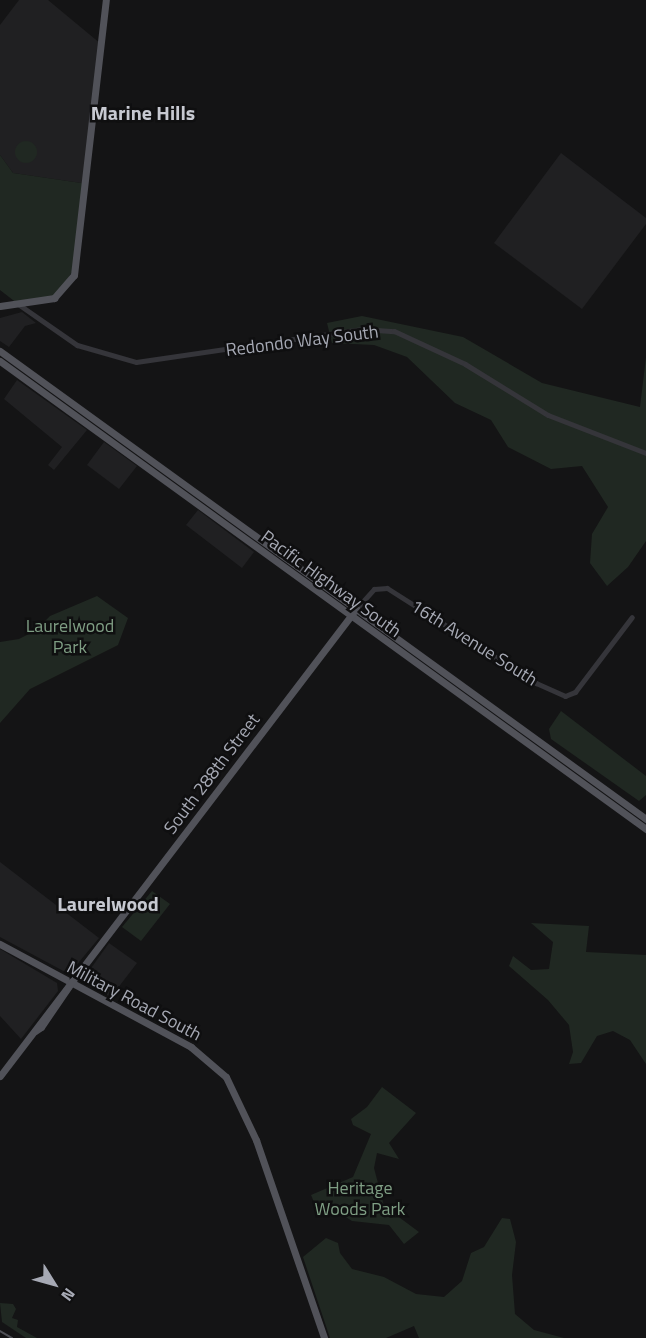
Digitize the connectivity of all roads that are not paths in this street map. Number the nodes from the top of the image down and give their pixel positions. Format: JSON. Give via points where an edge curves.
{"nodes":[{"id":1,"x":106,"y":0,"type":"edge"},
{"id":2,"x":18,"y":304,"type":"junction"},
{"id":3,"x":0,"y":306,"type":"edge"},
{"id":4,"x":0,"y":351,"type":"edge"},
{"id":5,"x":0,"y":361,"type":"edge"},
{"id":6,"x":108,"y":439,"type":"junction"},
{"id":7,"x":646,"y":453,"type":"edge"},
{"id":8,"x":156,"y":464,"type":"junction"},
{"id":9,"x":159,"y":476,"type":"junction"},
{"id":10,"x":204,"y":499,"type":"junction"},
{"id":11,"x":381,"y":587,"type":"joint"},
{"id":12,"x":356,"y":609,"type":"junction"},
{"id":13,"x":350,"y":617,"type":"junction"},
{"id":14,"x":632,"y":617,"type":"dead end"},
{"id":15,"x":560,"y":767,"type":"junction"},
{"id":16,"x":588,"y":777,"type":"junction"},
{"id":17,"x":646,"y":819,"type":"edge"},
{"id":18,"x":646,"y":829,"type":"edge"},
{"id":19,"x":0,"y":944,"type":"edge"},
{"id":20,"x":70,"y":984,"type":"junction"},
{"id":21,"x":0,"y":1076,"type":"edge"},
{"id":22,"x":324,"y":1338,"type":"edge"}],
"edges":[{"from":1,"to":2,"type":"main road","via":[[77,267],[58,296]]},
{"from":2,"to":3,"type":"main road"},
{"from":2,"to":7,"type":"street","name":"Redondo Way South","via":[[77,345],[136,362],[363,329],[394,331],[465,364],[555,418]]},
{"from":4,"to":8,"type":"main road","name":"Pacific Highway South"},
{"from":5,"to":6,"type":"main road","name":"Pacific Highway South"},
{"from":6,"to":8,"type":"main road","via":[[152,466]]},
{"from":6,"to":9,"type":"main road","name":"Pacific Highway South"},
{"from":8,"to":10,"type":"main road","name":"Pacific Highway South"},
{"from":9,"to":10,"type":"main road","via":[[164,475]]},
{"from":9,"to":13,"type":"main road","name":"Pacific Highway South"},
{"from":10,"to":12,"type":"main road","name":"Pacific Highway South"},
{"from":11,"to":12,"type":"street","name":"South 288th Street","via":[[370,592]]},
{"from":11,"to":14,"type":"street","name":"16th Avenue South","via":[[536,683],[567,695],[575,692]]},
{"from":12,"to":13,"type":"main road","name":"South 288th Street"},
{"from":12,"to":16,"type":"main road","name":"Pacific Highway South"},
{"from":13,"to":15,"type":"main road","name":"Pacific Highway South"},
{"from":13,"to":20,"type":"main road","name":"South 288th Street"},
{"from":15,"to":16,"type":"main road","via":[[564,764]]},
{"from":15,"to":18,"type":"main road","name":"Pacific Highway South"},
{"from":16,"to":17,"type":"main road","name":"Pacific Highway South"},
{"from":19,"to":20,"type":"main road","name":"Military Road South"},
{"from":20,"to":21,"type":"main road","name":"South 288th Street"},
{"from":20,"to":22,"type":"main road","name":"Military Road South","via":[[191,1047],[226,1077],[256,1140]]}]}
